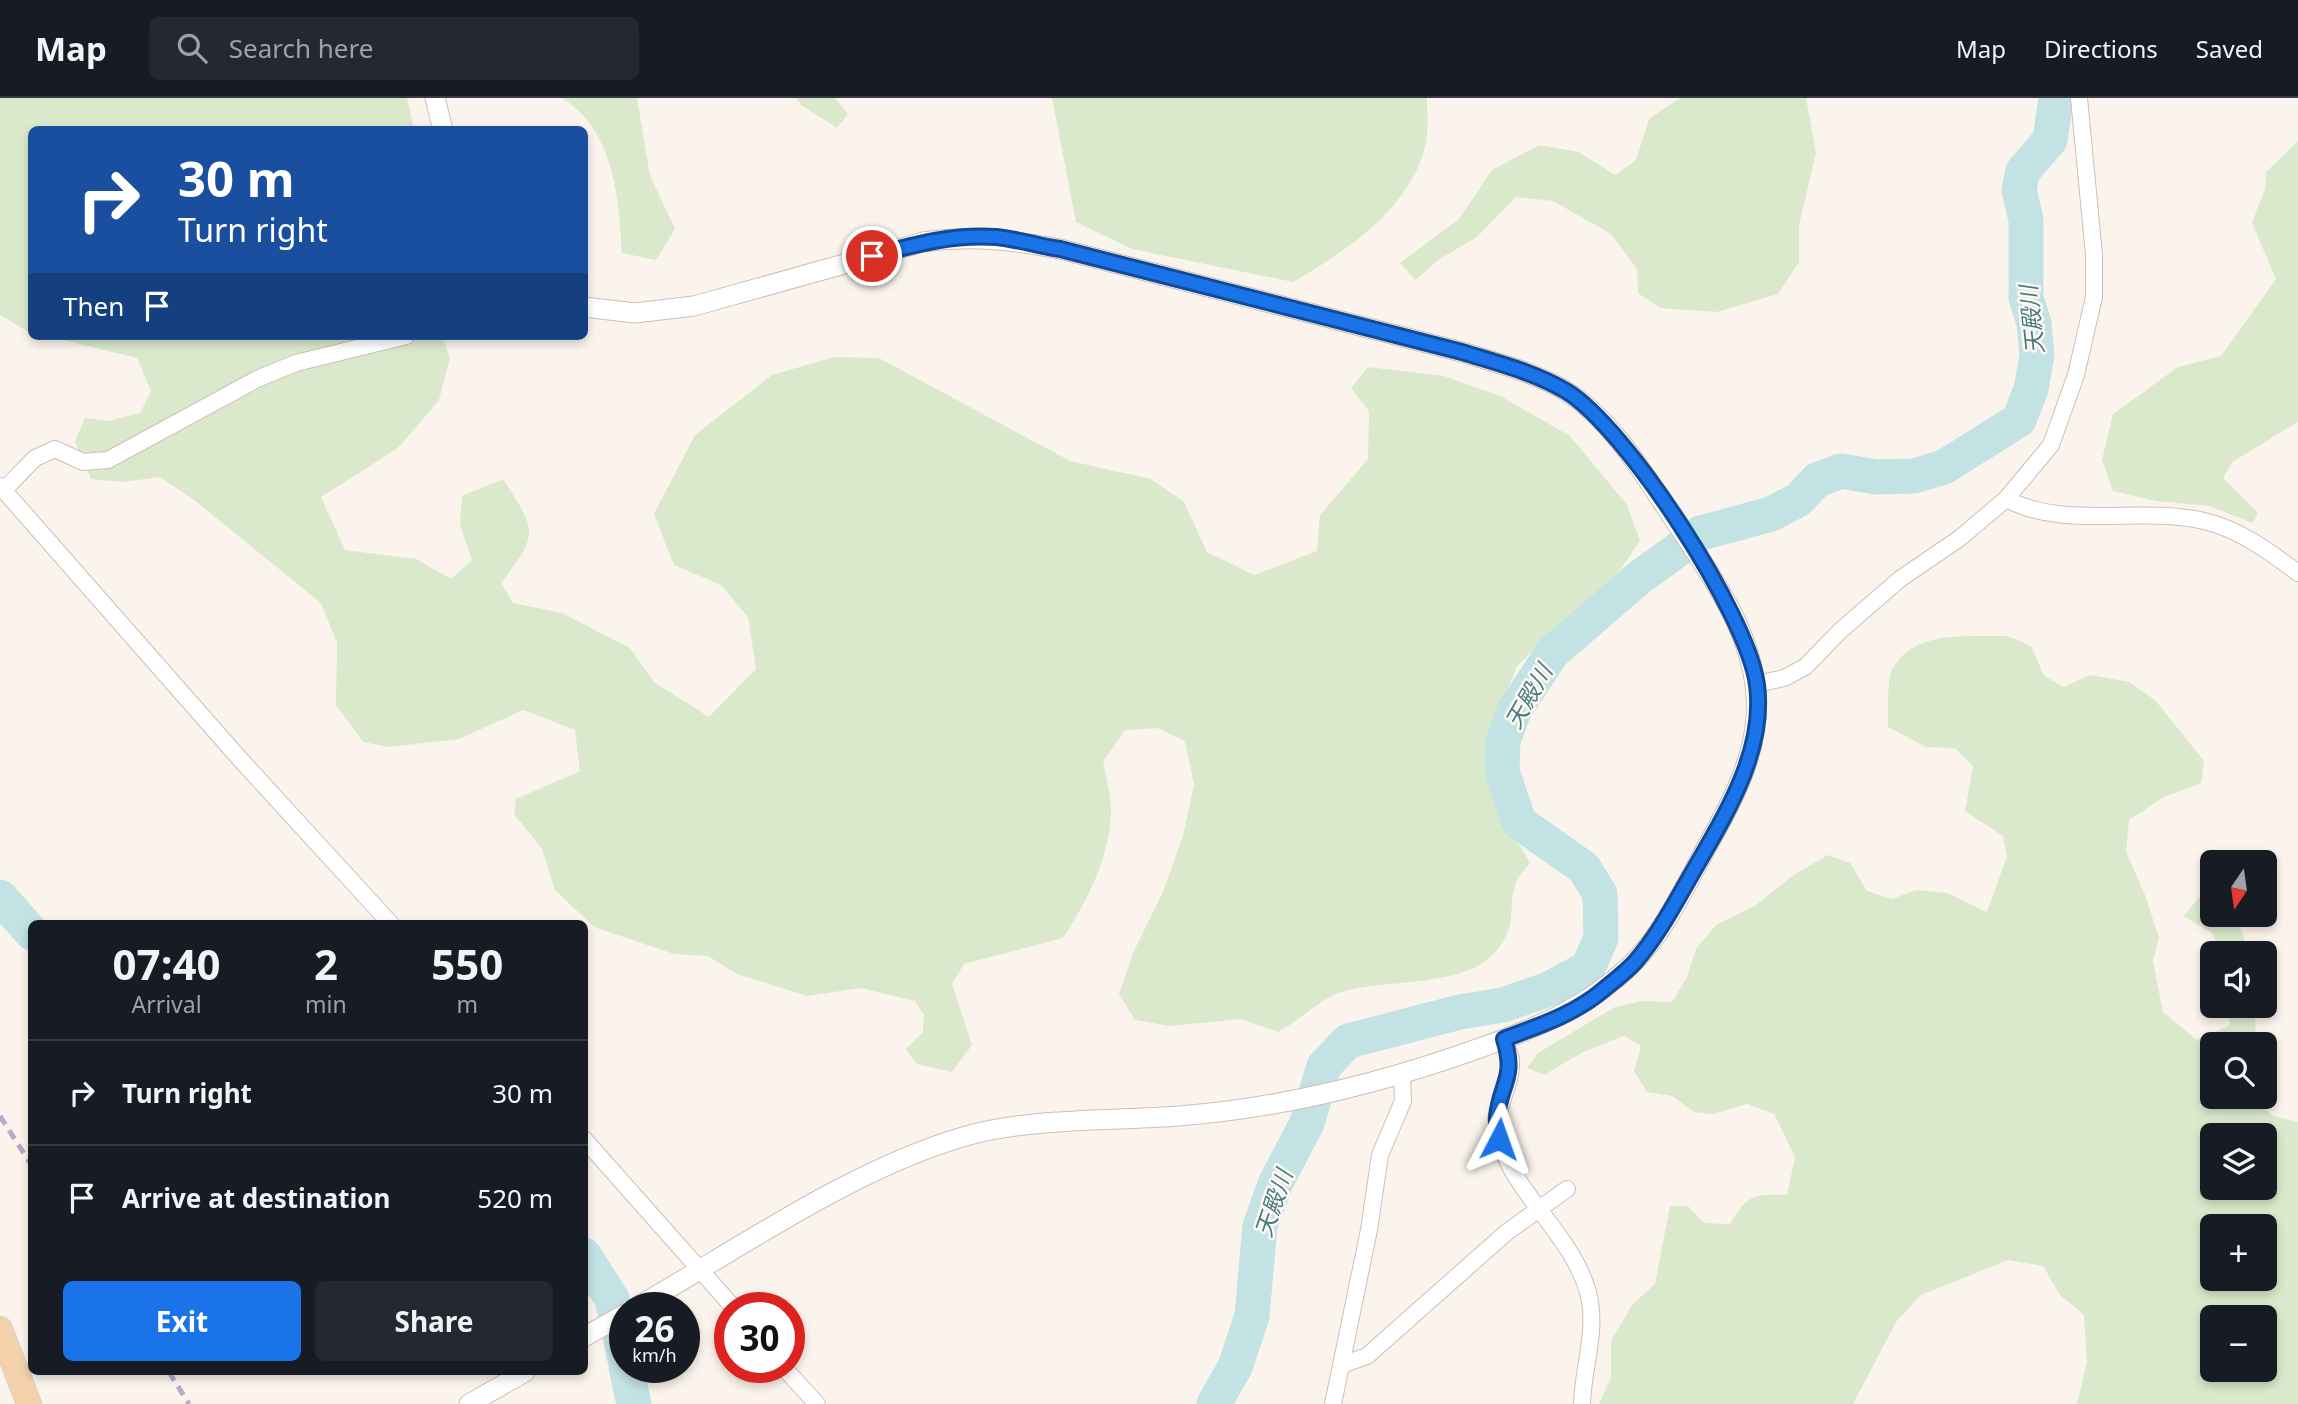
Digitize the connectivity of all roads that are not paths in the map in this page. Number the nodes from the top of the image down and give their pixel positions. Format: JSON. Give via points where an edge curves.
{"nodes":[{"id":1,"x":435,"y":98,"type":"edge"},
{"id":2,"x":2079,"y":98,"type":"edge"},
{"id":3,"x":442,"y":126,"type":"edge"},
{"id":4,"x":588,"y":307,"type":"edge"},
{"id":5,"x":390,"y":340,"type":"edge"},
{"id":6,"x":1,"y":488,"type":"edge"},
{"id":7,"x":2006,"y":499,"type":"junction"},
{"id":8,"x":2298,"y":573,"type":"edge"},
{"id":9,"x":1757,"y":684,"type":"junction"},
{"id":10,"x":387,"y":920,"type":"edge"},
{"id":11,"x":1504,"y":1039,"type":"junction"},
{"id":12,"x":1402,"y":1075,"type":"junction"},
{"id":13,"x":588,"y":1143,"type":"edge"},
{"id":14,"x":1567,"y":1189,"type":"dead end"},
{"id":15,"x":1540,"y":1208,"type":"junction"},
{"id":16,"x":702,"y":1270,"type":"junction"},
{"id":17,"x":664,"y":1292,"type":"edge"},
{"id":18,"x":720,"y":1292,"type":"edge"},
{"id":19,"x":609,"y":1323,"type":"edge"},
{"id":20,"x":0,"y":1329,"type":"edge"},
{"id":21,"x":588,"y":1335,"type":"edge"},
{"id":22,"x":1341,"y":1366,"type":"junction"},
{"id":23,"x":520,"y":1375,"type":"edge"},
{"id":24,"x":798,"y":1383,"type":"edge"},
{"id":25,"x":29,"y":1404,"type":"edge"},
{"id":26,"x":469,"y":1404,"type":"edge"},
{"id":27,"x":817,"y":1404,"type":"edge"},
{"id":28,"x":1333,"y":1404,"type":"edge"},
{"id":29,"x":1582,"y":1404,"type":"edge"}],
"edges":[{"from":1,"to":3,"type":"street"},
{"from":2,"to":7,"type":"street","via":[[2094,297],[2076,375],[2051,445]]},
{"from":4,"to":9,"type":"street","via":[[635,313],[694,306],[923,242],[997,237],[1060,249],[1519,370],[1566,392],[1603,421],[1636,463],[1698,555],[1740,629]]},
{"from":5,"to":6,"type":"street","via":[[296,363],[257,379],[108,460],[83,461],[55,449],[35,458]]},
{"from":6,"to":10,"type":"street"},
{"from":7,"to":8,"type":"street","via":[[2068,515],[2202,520],[2265,548]]},
{"from":7,"to":9,"type":"street","via":[[1900,579],[1805,667]]},
{"from":9,"to":11,"type":"street","via":[[1750,756],[1731,804],[1661,925],[1635,961],[1601,992],[1557,1018]]},
{"from":11,"to":12,"type":"street"},
{"from":11,"to":15,"type":"street","via":[[1511,1060],[1497,1116],[1499,1139]]},
{"from":12,"to":16,"type":"street","via":[[1288,1104],[968,1135],[882,1167]]},
{"from":12,"to":22,"type":"street","via":[[1403,1101],[1380,1155]]},
{"from":13,"to":16,"type":"street"},
{"from":14,"to":15,"type":"street"},
{"from":15,"to":22,"type":"street","via":[[1367,1356]]},
{"from":15,"to":29,"type":"street","via":[[1577,1264],[1588,1293],[1591,1348]]},
{"from":16,"to":17,"type":"street"},
{"from":16,"to":18,"type":"street"},
{"from":19,"to":21,"type":"street"},
{"from":20,"to":25,"type":"main road"},
{"from":22,"to":28,"type":"street"},
{"from":23,"to":26,"type":"street"},
{"from":24,"to":27,"type":"street"}]}
